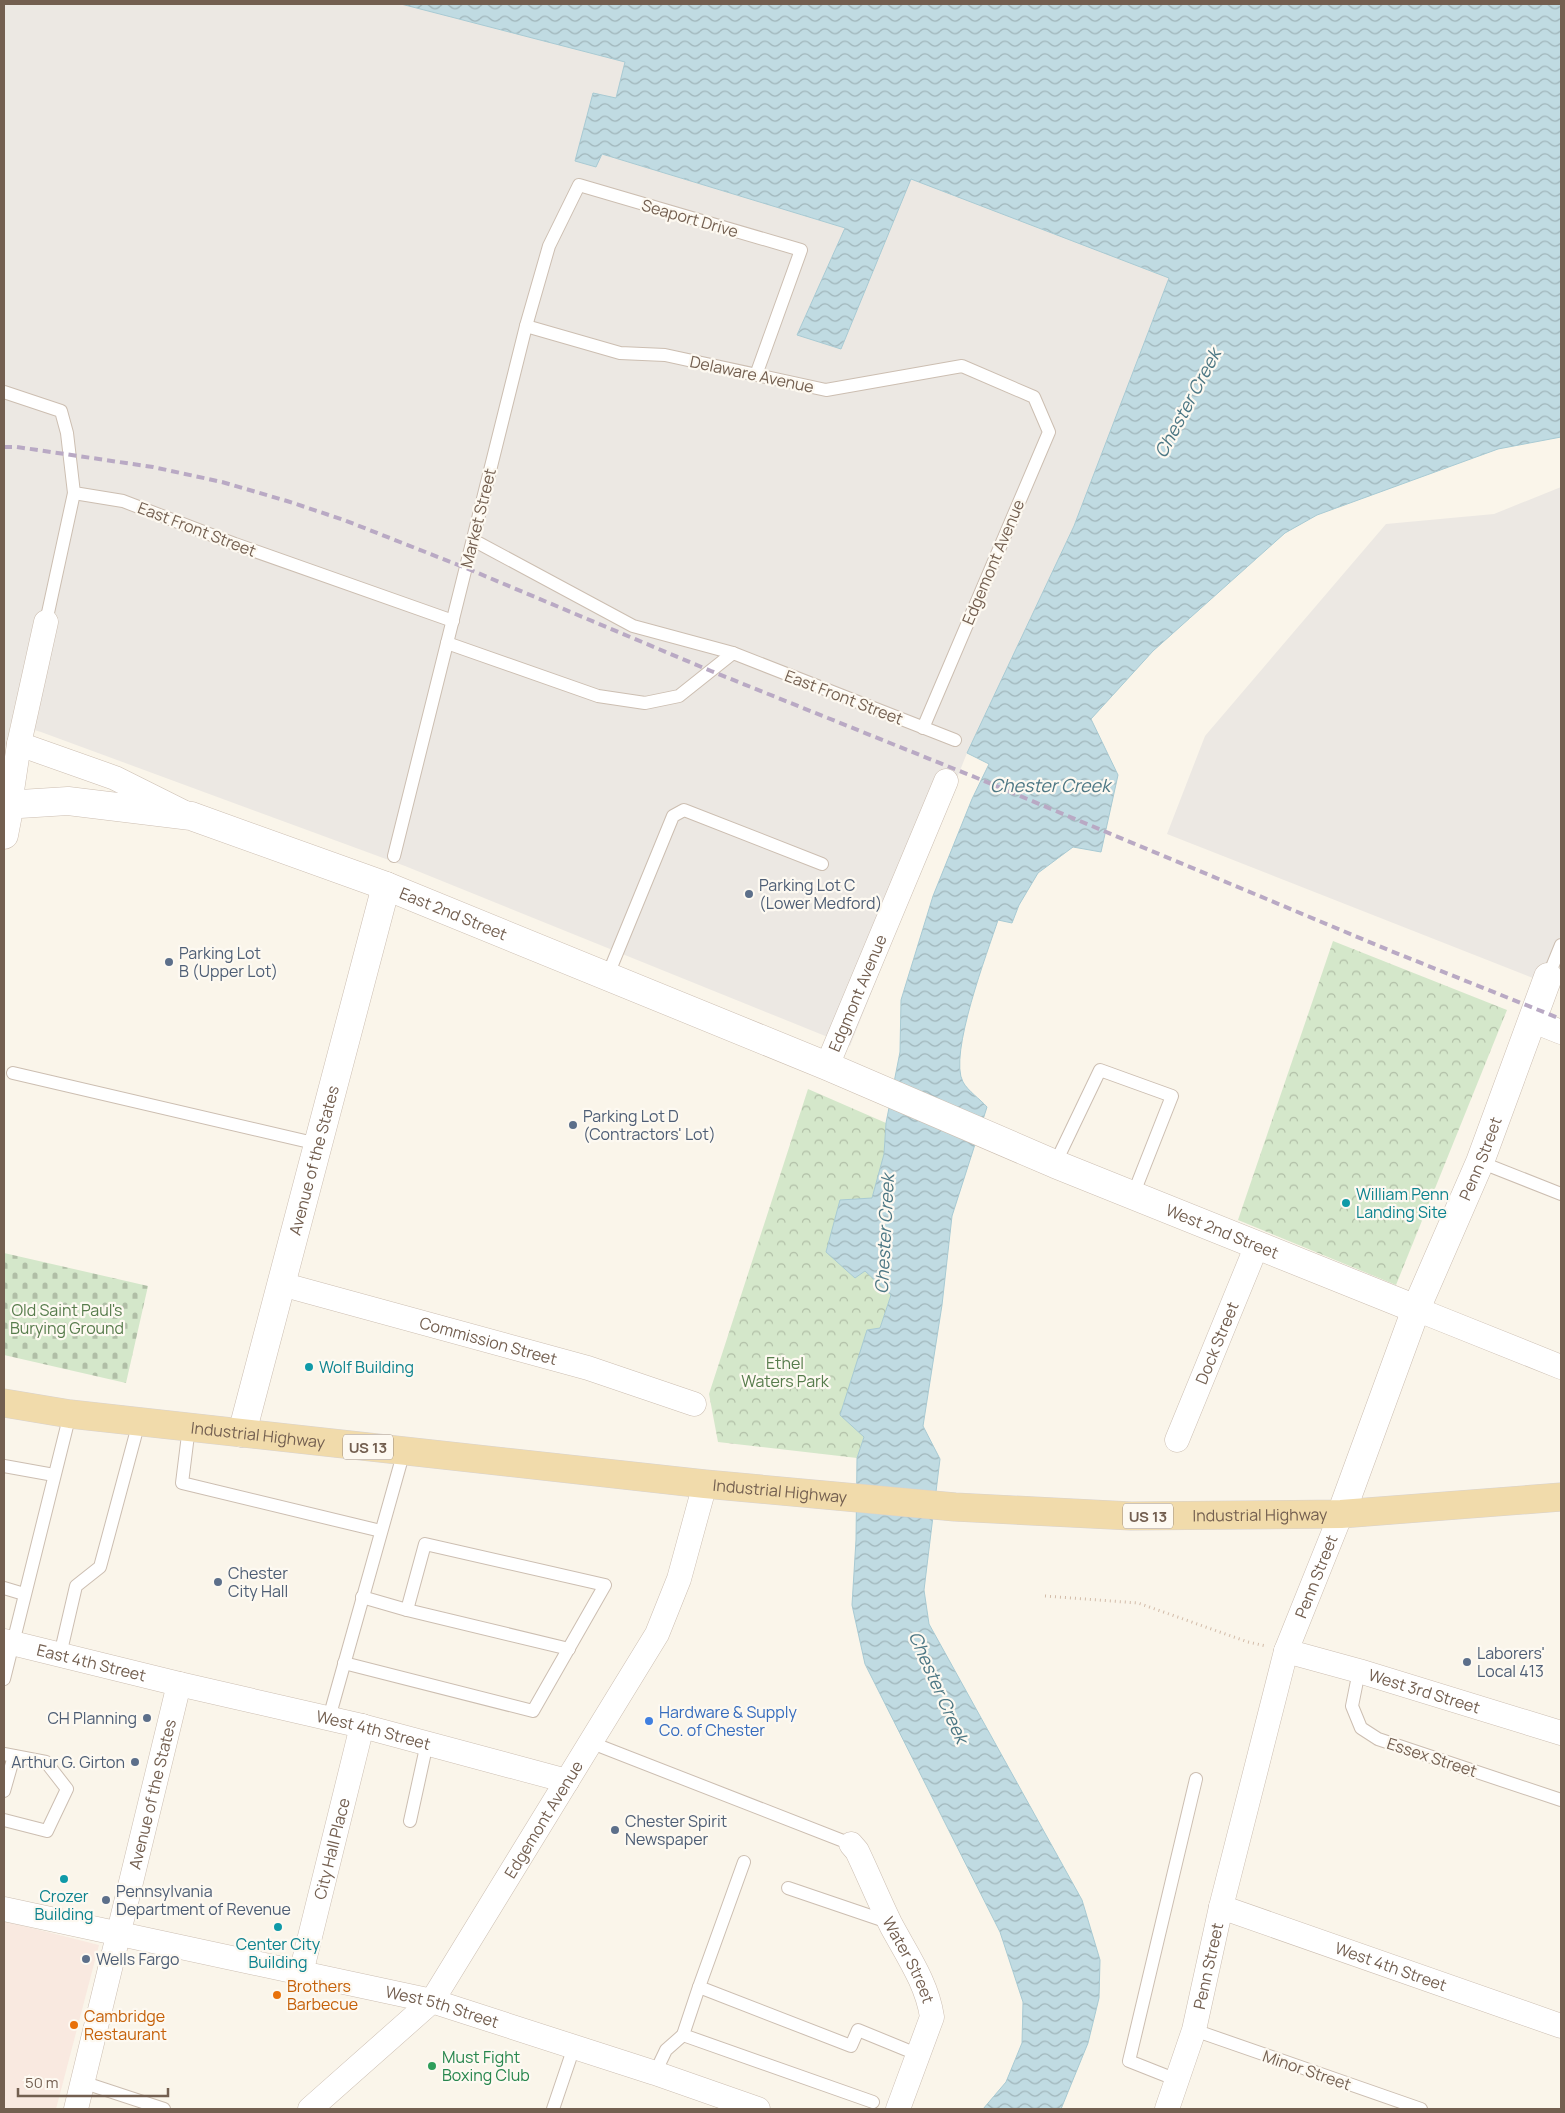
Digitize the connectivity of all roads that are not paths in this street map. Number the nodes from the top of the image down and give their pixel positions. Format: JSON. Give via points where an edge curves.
{"nodes":[{"id":1,"x":579,"y":186,"type":"joint"},
{"id":2,"x":526,"y":326,"type":"junction"},
{"id":3,"x":756,"y":375,"type":"junction"},
{"id":4,"x":4,"y":392,"type":"edge"},
{"id":5,"x":1034,"y":397,"type":"joint"},
{"id":6,"x":74,"y":493,"type":"junction"},
{"id":7,"x":473,"y":540,"type":"junction"},
{"id":8,"x":453,"y":621,"type":"junction"},
{"id":9,"x":46,"y":622,"type":"joint"},
{"id":10,"x":447,"y":643,"type":"junction"},
{"id":11,"x":733,"y":654,"type":"junction"},
{"id":12,"x":923,"y":728,"type":"junction"},
{"id":13,"x":955,"y":740,"type":"dead end"},
{"id":14,"x":19,"y":744,"type":"junction"},
{"id":15,"x":946,"y":781,"type":"dead end"},
{"id":16,"x":7,"y":805,"type":"edge"},
{"id":17,"x":191,"y":816,"type":"junction"},
{"id":18,"x":4,"y":835,"type":"edge"},
{"id":19,"x":394,"y":856,"type":"dead end"},
{"id":20,"x":822,"y":864,"type":"dead end"},
{"id":21,"x":386,"y":886,"type":"junction"},
{"id":22,"x":1561,"y":945,"type":"edge"},
{"id":23,"x":1554,"y":973,"type":"edge"},
{"id":24,"x":607,"y":977,"type":"junction"},
{"id":25,"x":1531,"y":1020,"type":"junction"},
{"id":26,"x":1561,"y":1032,"type":"edge"},
{"id":27,"x":827,"y":1066,"type":"junction"},
{"id":28,"x":13,"y":1073,"type":"dead end"},
{"id":29,"x":885,"y":1092,"type":"joint"},
{"id":30,"x":318,"y":1144,"type":"junction"},
{"id":31,"x":1480,"y":1162,"type":"junction"},
{"id":32,"x":1055,"y":1164,"type":"junction"},
{"id":33,"x":1561,"y":1194,"type":"edge"},
{"id":34,"x":1133,"y":1195,"type":"junction"},
{"id":35,"x":1257,"y":1245,"type":"junction"},
{"id":36,"x":281,"y":1284,"type":"junction"},
{"id":37,"x":1416,"y":1309,"type":"junction"},
{"id":38,"x":1561,"y":1367,"type":"edge"},
{"id":39,"x":4,"y":1403,"type":"edge"},
{"id":40,"x":694,"y":1404,"type":"dead end"},
{"id":41,"x":70,"y":1414,"type":"junction"},
{"id":42,"x":139,"y":1422,"type":"junction"},
{"id":43,"x":188,"y":1427,"type":"junction"},
{"id":44,"x":242,"y":1433,"type":"junction"},
{"id":45,"x":1177,"y":1440,"type":"dead end"},
{"id":46,"x":404,"y":1451,"type":"junction"},
{"id":47,"x":4,"y":1466,"type":"edge"},
{"id":48,"x":54,"y":1475,"type":"junction"},
{"id":49,"x":705,"y":1484,"type":"junction"},
{"id":50,"x":1561,"y":1497,"type":"edge"},
{"id":51,"x":1341,"y":1514,"type":"junction"},
{"id":52,"x":381,"y":1531,"type":"junction"},
{"id":53,"x":4,"y":1588,"type":"edge"},
{"id":54,"x":24,"y":1594,"type":"junction"},
{"id":55,"x":362,"y":1597,"type":"junction"},
{"id":56,"x":407,"y":1610,"type":"junction"},
{"id":57,"x":8,"y":1642,"type":"edge"},
{"id":58,"x":569,"y":1649,"type":"junction"},
{"id":59,"x":1286,"y":1650,"type":"junction"},
{"id":60,"x":60,"y":1655,"type":"junction"},
{"id":61,"x":344,"y":1663,"type":"junction"},
{"id":62,"x":1359,"y":1671,"type":"junction"},
{"id":63,"x":4,"y":1679,"type":"edge"},
{"id":64,"x":179,"y":1684,"type":"junction"},
{"id":65,"x":329,"y":1718,"type":"junction"},
{"id":66,"x":362,"y":1726,"type":"junction"},
{"id":67,"x":1561,"y":1733,"type":"edge"},
{"id":68,"x":428,"y":1743,"type":"junction"},
{"id":69,"x":592,"y":1743,"type":"junction"},
{"id":70,"x":9,"y":1755,"type":"edge"},
{"id":71,"x":1196,"y":1779,"type":"dead end"},
{"id":72,"x":567,"y":1781,"type":"junction"},
{"id":73,"x":4,"y":1791,"type":"edge"},
{"id":74,"x":1561,"y":1800,"type":"edge"},
{"id":75,"x":4,"y":1820,"type":"edge"},
{"id":76,"x":410,"y":1821,"type":"dead end"},
{"id":77,"x":851,"y":1844,"type":"joint"},
{"id":78,"x":744,"y":1862,"type":"dead end"},
{"id":79,"x":788,"y":1888,"type":"dead end"},
{"id":80,"x":1221,"y":1907,"type":"junction"},
{"id":81,"x":4,"y":1909,"type":"edge"},
{"id":82,"x":891,"y":1923,"type":"junction"},
{"id":83,"x":118,"y":1934,"type":"junction"},
{"id":84,"x":301,"y":1972,"type":"junction"},
{"id":85,"x":698,"y":1987,"type":"junction"},
{"id":86,"x":432,"y":2000,"type":"junction"},
{"id":87,"x":1561,"y":2026,"type":"edge"},
{"id":88,"x":1194,"y":2030,"type":"junction"},
{"id":89,"x":683,"y":2035,"type":"junction"},
{"id":90,"x":574,"y":2047,"type":"junction"},
{"id":91,"x":919,"y":2055,"type":"junction"},
{"id":92,"x":655,"y":2073,"type":"junction"},
{"id":93,"x":1177,"y":2080,"type":"junction"},
{"id":94,"x":82,"y":2082,"type":"junction"},
{"id":95,"x":873,"y":2102,"type":"dead end"},
{"id":96,"x":313,"y":2108,"type":"edge"},
{"id":97,"x":76,"y":2109,"type":"edge"},
{"id":98,"x":164,"y":2109,"type":"edge"},
{"id":99,"x":553,"y":2109,"type":"edge"},
{"id":100,"x":758,"y":2109,"type":"edge"},
{"id":101,"x":898,"y":2109,"type":"edge"},
{"id":102,"x":1167,"y":2109,"type":"edge"},
{"id":103,"x":1421,"y":2109,"type":"edge"}],
"edges":[{"from":1,"to":2,"type":"lane","name":"Market Street","via":[[549,246]]},
{"from":1,"to":3,"type":"lane","name":"Seaport Drive","via":[[801,250]]},
{"from":2,"to":3,"type":"lane","name":"Delaware Avenue","via":[[620,353],[665,355]]},
{"from":2,"to":7,"type":"lane","name":"Market Street"},
{"from":3,"to":5,"type":"lane","name":"Delaware Avenue","via":[[826,390],[962,366]]},
{"from":4,"to":6,"type":"lane","via":[[61,411]]},
{"from":5,"to":12,"type":"lane","name":"Edgemont Avenue","via":[[1049,432]]},
{"from":6,"to":8,"type":"lane","name":"East Front Street","via":[[124,501]]},
{"from":6,"to":9,"type":"lane"},
{"from":7,"to":8,"type":"lane","name":"Market Street"},
{"from":7,"to":11,"type":"lane","name":"East Front Street","via":[[634,626]]},
{"from":8,"to":10,"type":"lane","name":"Market Street"},
{"from":9,"to":14,"type":"street"},
{"from":10,"to":11,"type":"lane","via":[[598,696],[644,703],[679,696]]},
{"from":10,"to":19,"type":"lane","name":"Market Street"},
{"from":11,"to":12,"type":"lane","name":"East Front Street"},
{"from":12,"to":13,"type":"lane","name":"East Front Street"},
{"from":14,"to":16,"type":"street"},
{"from":14,"to":17,"type":"street","via":[[115,778]]},
{"from":15,"to":27,"type":"street","name":"Edgmont Avenue"},
{"from":16,"to":17,"type":"street","name":"East 2nd Street","via":[[68,801]]},
{"from":16,"to":18,"type":"street"},
{"from":17,"to":21,"type":"street","name":"East 2nd Street"},
{"from":20,"to":24,"type":"lane","via":[[684,810],[674,816]]},
{"from":21,"to":24,"type":"street","name":"East 2nd Street"},
{"from":21,"to":30,"type":"street","name":"Avenue of the States"},
{"from":22,"to":23,"type":"lane"},
{"from":23,"to":25,"type":"street","name":"Penn Street"},
{"from":24,"to":27,"type":"street","name":"East 2nd Street"},
{"from":25,"to":26,"type":"street"},
{"from":25,"to":31,"type":"street","name":"Penn Street"},
{"from":27,"to":29,"type":"street","name":"East 2nd Street"},
{"from":28,"to":30,"type":"lane"},
{"from":29,"to":32,"type":"street","name":"West 2nd Street"},
{"from":30,"to":36,"type":"street","name":"Avenue of the States"},
{"from":31,"to":33,"type":"lane"},
{"from":31,"to":37,"type":"street","name":"Penn Street"},
{"from":32,"to":34,"type":"street","name":"West 2nd Street"},
{"from":32,"to":34,"type":"lane","via":[[1100,1070],[1172,1096]]},
{"from":34,"to":35,"type":"street","name":"West 2nd Street"},
{"from":35,"to":37,"type":"street","name":"West 2nd Street"},
{"from":35,"to":45,"type":"street","name":"Dock Street"},
{"from":36,"to":40,"type":"street","name":"Commission Street","via":[[588,1368]]},
{"from":36,"to":44,"type":"street","name":"Avenue of the States"},
{"from":37,"to":38,"type":"street","name":"West 2nd Street"},
{"from":37,"to":51,"type":"street","name":"Penn Street"},
{"from":39,"to":41,"type":"main road","name":"Industrial Highway","number":"US 13"},
{"from":41,"to":42,"type":"main road","name":"Industrial Highway","number":"US 13"},
{"from":41,"to":48,"type":"lane"},
{"from":42,"to":43,"type":"main road","name":"Industrial Highway","number":"US 13"},
{"from":42,"to":60,"type":"lane","via":[[100,1567],[76,1586]]},
{"from":43,"to":44,"type":"main road","name":"Industrial Highway","number":"US 13"},
{"from":43,"to":52,"type":"lane","via":[[182,1484]]},
{"from":44,"to":46,"type":"main road","name":"Industrial Highway","number":"US 13"},
{"from":46,"to":49,"type":"main road","name":"Industrial Highway","number":"US 13"},
{"from":46,"to":52,"type":"lane"},
{"from":47,"to":48,"type":"lane"},
{"from":48,"to":54,"type":"lane"},
{"from":49,"to":51,"type":"main road","name":"Industrial Highway","number":"US 13","via":[[955,1507],[1131,1516]]},
{"from":49,"to":69,"type":"street","name":"Edgemont Avenue","via":[[678,1579],[657,1634]]},
{"from":50,"to":51,"type":"main road","name":"Industrial Highway","number":"US 13"},
{"from":51,"to":59,"type":"street","name":"Penn Street"},
{"from":52,"to":55,"type":"lane"},
{"from":53,"to":54,"type":"lane"},
{"from":54,"to":57,"type":"lane"},
{"from":55,"to":56,"type":"lane"},
{"from":55,"to":61,"type":"lane"},
{"from":56,"to":58,"type":"lane"},
{"from":56,"to":58,"type":"lane","via":[[425,1544],[605,1585]]},
{"from":57,"to":60,"type":"street","name":"East 4th Street"},
{"from":57,"to":63,"type":"lane"},
{"from":58,"to":61,"type":"lane","via":[[533,1712]]},
{"from":59,"to":62,"type":"street","name":"West 3rd Street"},
{"from":59,"to":80,"type":"street","name":"Penn Street"},
{"from":60,"to":64,"type":"street","name":"East 4th Street"},
{"from":61,"to":65,"type":"lane"},
{"from":62,"to":67,"type":"street","name":"West 3rd Street"},
{"from":62,"to":74,"type":"lane","name":"Essex Street","via":[[1352,1706],[1361,1728],[1378,1739]]},
{"from":64,"to":65,"type":"street","name":"West 4th Street"},
{"from":64,"to":83,"type":"street","name":"Avenue of the States"},
{"from":65,"to":66,"type":"street","name":"West 4th Street"},
{"from":66,"to":68,"type":"street","name":"West 4th Street"},
{"from":66,"to":84,"type":"street","name":"City Hall Place"},
{"from":68,"to":72,"type":"street","name":"West 4th Street"},
{"from":68,"to":76,"type":"lane"},
{"from":69,"to":72,"type":"street","name":"Edgemont Avenue"},
{"from":69,"to":77,"type":"lane"},
{"from":70,"to":73,"type":"lane"},
{"from":70,"to":75,"type":"lane","via":[[46,1762],[67,1789],[47,1832]]},
{"from":71,"to":93,"type":"lane","via":[[1129,2061]]},
{"from":72,"to":86,"type":"street","name":"Edgemont Avenue"},
{"from":77,"to":82,"type":"street","name":"Water Street"},
{"from":78,"to":85,"type":"lane"},
{"from":79,"to":82,"type":"lane"},
{"from":80,"to":87,"type":"street","name":"West 4th Street"},
{"from":80,"to":88,"type":"street","name":"Penn Street"},
{"from":81,"to":83,"type":"street","name":"West 5th Street"},
{"from":82,"to":91,"type":"street","name":"Water Street","via":[[930,2002],[932,2017]]},
{"from":83,"to":84,"type":"street","name":"West 5th Street"},
{"from":83,"to":94,"type":"street","name":"Avenue of the States"},
{"from":84,"to":86,"type":"street","name":"West 5th Street"},
{"from":85,"to":89,"type":"lane"},
{"from":85,"to":91,"type":"lane","via":[[851,2046],[858,2030]]},
{"from":86,"to":90,"type":"street","name":"West 5th Street"},
{"from":86,"to":96,"type":"street","name":"Edgemont Avenue"},
{"from":88,"to":93,"type":"street","name":"Penn Street"},
{"from":88,"to":103,"type":"lane","name":"Minor Street"},
{"from":89,"to":92,"type":"lane","via":[[666,2050]]},
{"from":89,"to":95,"type":"lane"},
{"from":90,"to":92,"type":"street","name":"West 5th Street"},
{"from":90,"to":99,"type":"lane"},
{"from":91,"to":101,"type":"street","name":"Water Street"},
{"from":92,"to":100,"type":"street","name":"West 5th Street"},
{"from":93,"to":102,"type":"street","name":"Penn Street"},
{"from":94,"to":97,"type":"street","name":"Avenue of the States"},
{"from":94,"to":98,"type":"lane"}]}
